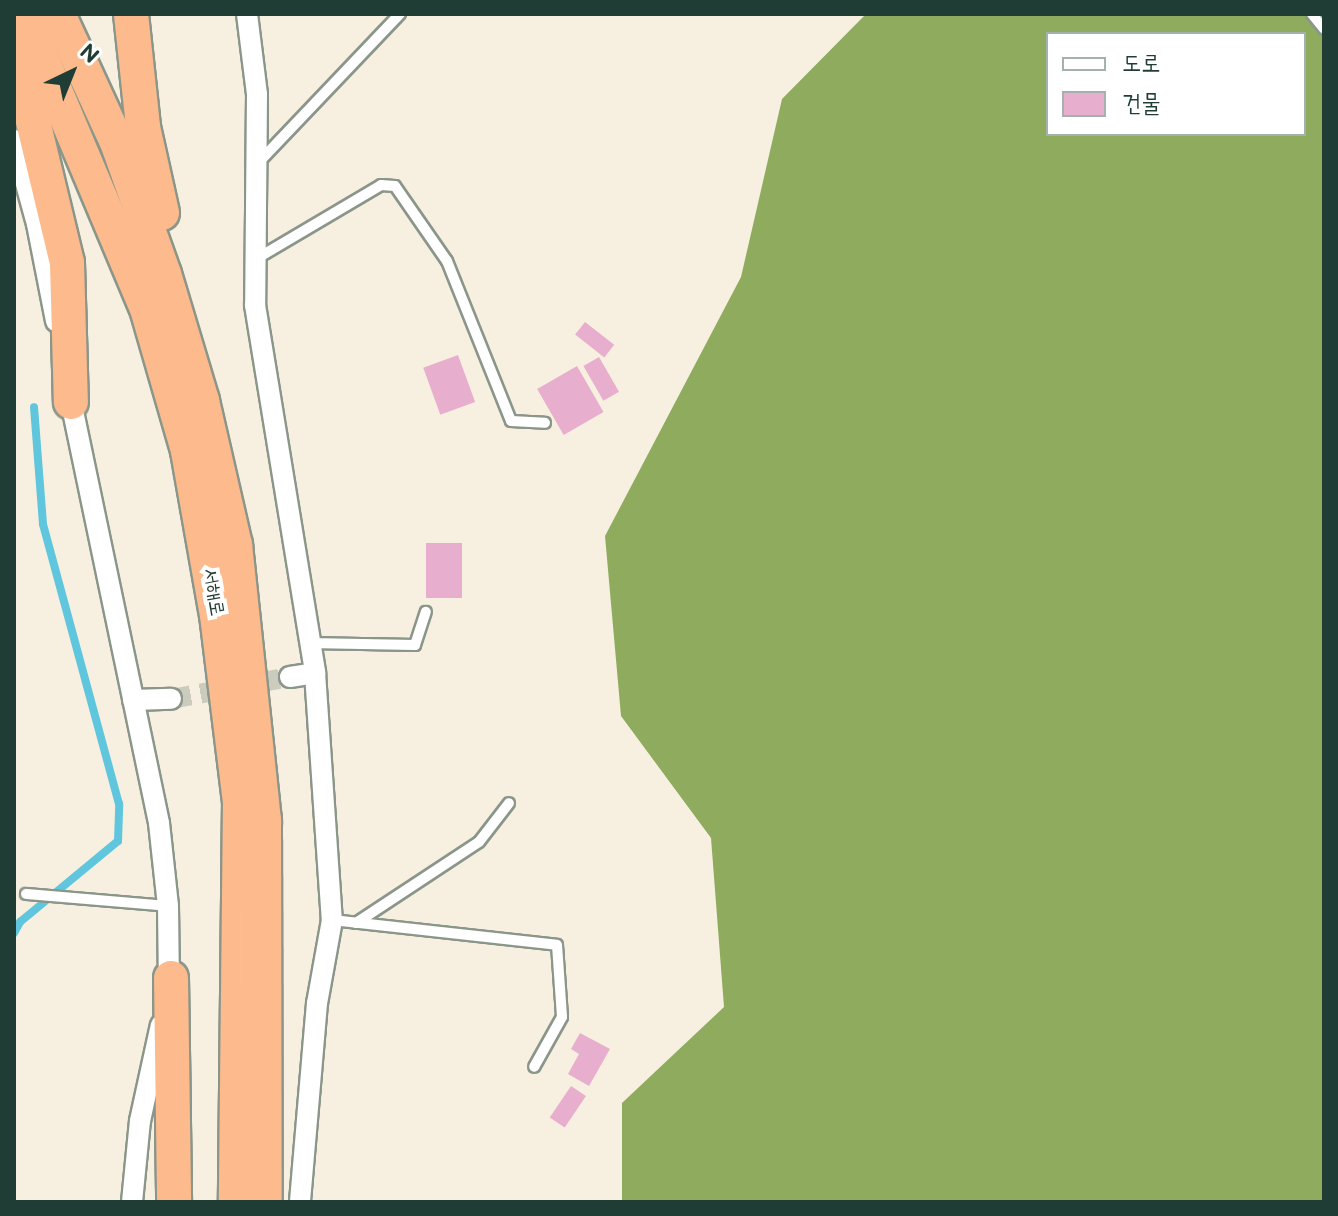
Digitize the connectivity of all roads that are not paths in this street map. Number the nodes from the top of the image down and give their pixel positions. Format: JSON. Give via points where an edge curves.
{"nodes":[{"id":1,"x":23,"y":14,"type":"edge"},
{"id":2,"x":58,"y":14,"type":"edge"},
{"id":3,"x":131,"y":14,"type":"edge"},
{"id":4,"x":247,"y":14,"type":"edge"},
{"id":5,"x":400,"y":14,"type":"edge"},
{"id":6,"x":1312,"y":14,"type":"edge"},
{"id":7,"x":1324,"y":29,"type":"edge"},
{"id":8,"x":14,"y":42,"type":"edge"},
{"id":9,"x":14,"y":140,"type":"edge"},
{"id":10,"x":257,"y":164,"type":"junction"},
{"id":11,"x":254,"y":260,"type":"junction"},
{"id":12,"x":202,"y":401,"type":"junction"},
{"id":13,"x":71,"y":402,"type":"junction"},
{"id":14,"x":545,"y":423,"type":"dead end"},
{"id":15,"x":426,"y":612,"type":"dead end"},
{"id":16,"x":309,"y":643,"type":"junction"},
{"id":17,"x":315,"y":673,"type":"junction"},
{"id":18,"x":290,"y":677,"type":"tunnel mouth"},
{"id":19,"x":171,"y":699,"type":"tunnel mouth"},
{"id":20,"x":133,"y":700,"type":"junction"},
{"id":21,"x":509,"y":803,"type":"dead end"},
{"id":22,"x":26,"y":894,"type":"dead end"},
{"id":23,"x":168,"y":906,"type":"junction"},
{"id":24,"x":332,"y":920,"type":"junction"},
{"id":25,"x":356,"y":923,"type":"junction"},
{"id":26,"x":171,"y":978,"type":"junction"},
{"id":27,"x":534,"y":1067,"type":"dead end"},
{"id":28,"x":132,"y":1202,"type":"edge"},
{"id":29,"x":174,"y":1202,"type":"edge"},
{"id":30,"x":236,"y":1202,"type":"edge"},
{"id":31,"x":265,"y":1202,"type":"edge"},
{"id":32,"x":300,"y":1202,"type":"edge"}],
"edges":[{"from":1,"to":30,"type":"highway","name":"서해로","via":[[148,312],[188,451],[202,526],[240,801]]},
{"from":2,"to":12,"type":"highway","name":"서해로","via":[[117,142]]},
{"from":3,"to":12,"type":"highway","via":[[143,127]]},
{"from":4,"to":10,"type":"street","via":[[257,94]]},
{"from":5,"to":10,"type":"lane"},
{"from":6,"to":7,"type":"lane"},
{"from":8,"to":13,"type":"highway","via":[[67,263]]},
{"from":9,"to":13,"type":"street","via":[[37,224]]},
{"from":10,"to":11,"type":"street"},
{"from":11,"to":14,"type":"lane","via":[[381,185],[395,186],[447,261],[511,421]]},
{"from":11,"to":16,"type":"street","via":[[265,382]]},
{"from":12,"to":31,"type":"highway","name":"서해로","via":[[235,545],[264,820]]},
{"from":13,"to":20,"type":"street"},
{"from":15,"to":16,"type":"lane","via":[[415,645]]},
{"from":16,"to":17,"type":"street"},
{"from":17,"to":18,"type":"street"},
{"from":17,"to":24,"type":"street"},
{"from":19,"to":20,"type":"street"},
{"from":20,"to":23,"type":"street","via":[[159,823]]},
{"from":21,"to":25,"type":"lane","via":[[479,842]]},
{"from":22,"to":23,"type":"lane"},
{"from":23,"to":26,"type":"street"},
{"from":24,"to":25,"type":"lane"},
{"from":24,"to":32,"type":"street","via":[[317,1003]]},
{"from":25,"to":27,"type":"lane","via":[[557,945],[562,1017]]},
{"from":26,"to":28,"type":"street","via":[[140,1121]]},
{"from":26,"to":29,"type":"highway"}]}
